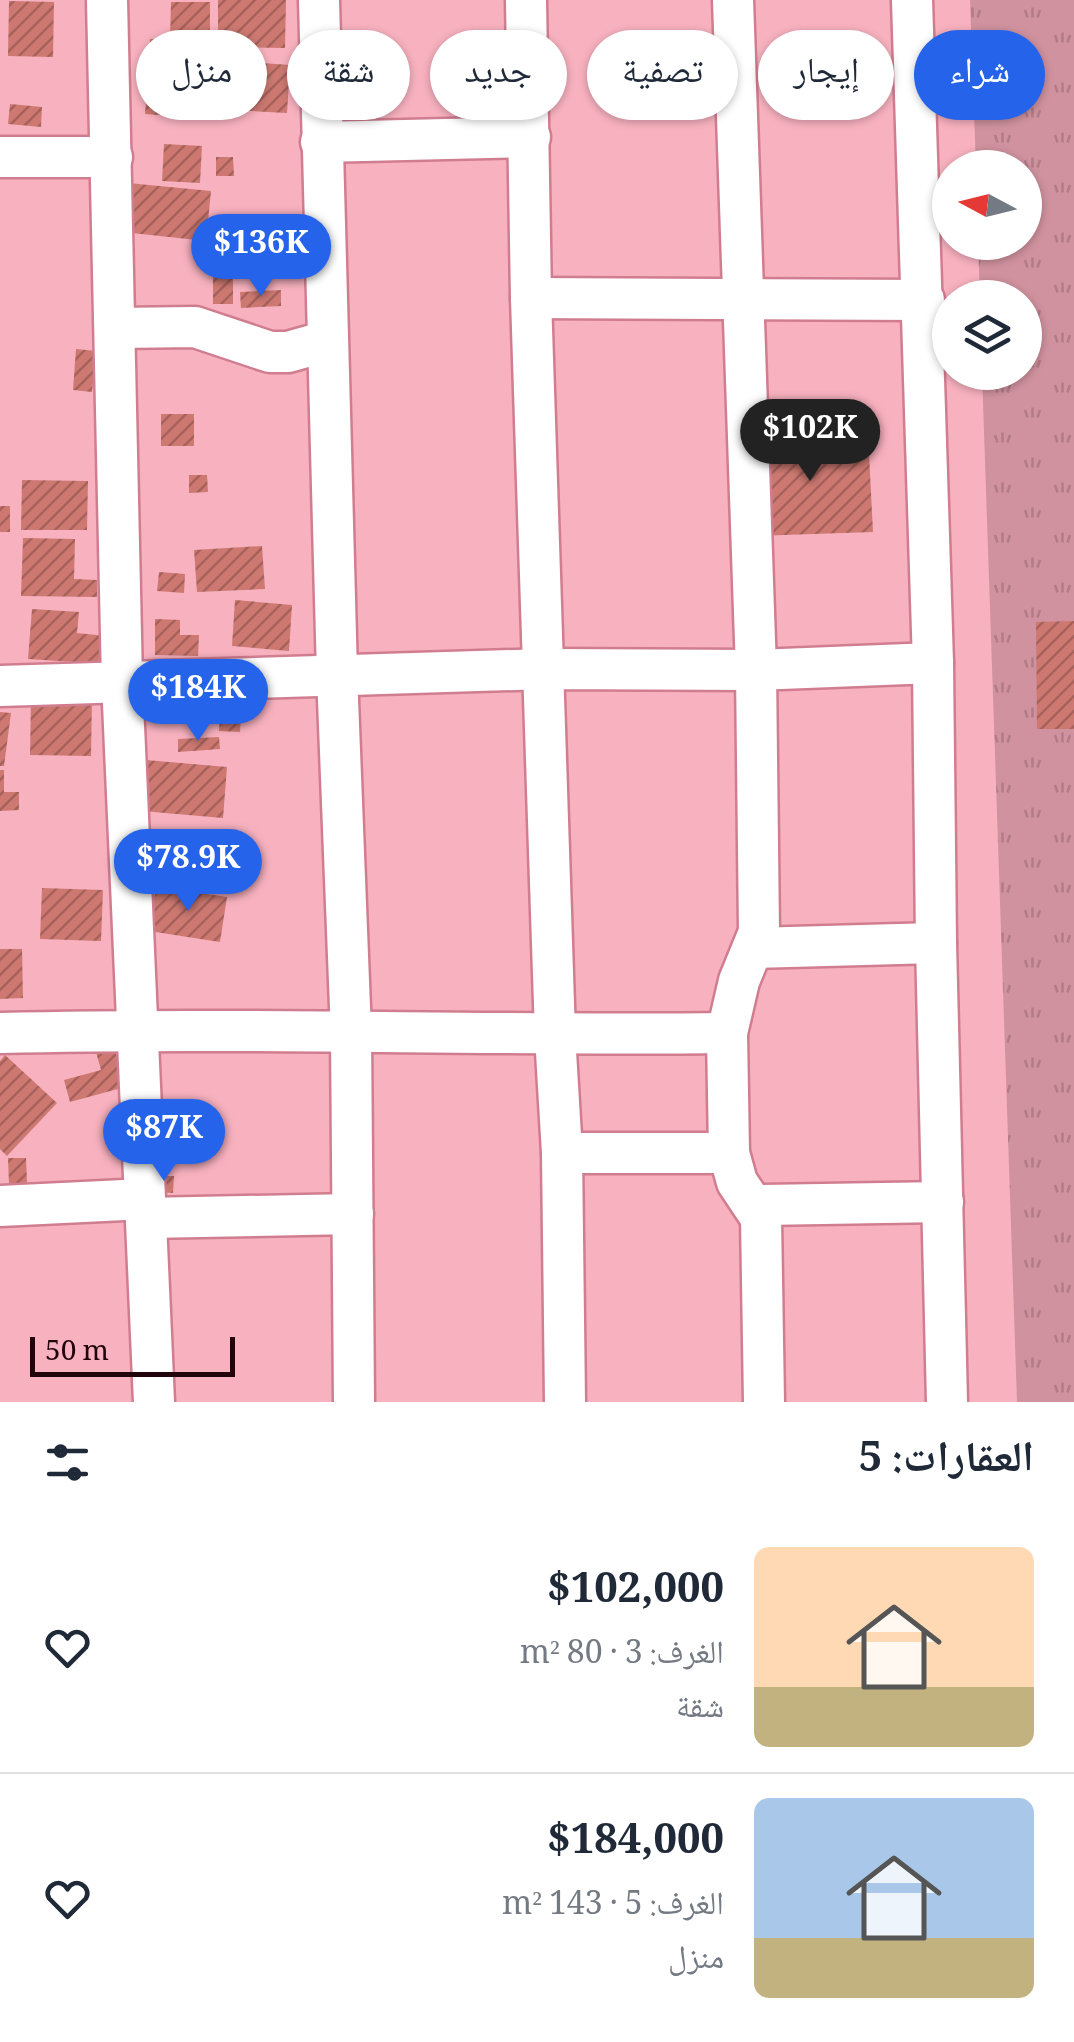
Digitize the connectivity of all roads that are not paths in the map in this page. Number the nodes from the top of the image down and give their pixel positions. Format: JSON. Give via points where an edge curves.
{"nodes":[{"id":1,"x":106,"y":0,"type":"edge"},
{"id":2,"x":318,"y":0,"type":"edge"},
{"id":3,"x":526,"y":0,"type":"edge"},
{"id":4,"x":734,"y":0,"type":"edge"},
{"id":5,"x":912,"y":0,"type":"edge"},
{"id":6,"x":530,"y":137,"type":"junction"},
{"id":7,"x":321,"y":142,"type":"junction"},
{"id":8,"x":0,"y":157,"type":"edge"},
{"id":9,"x":112,"y":157,"type":"junction"},
{"id":10,"x":531,"y":298,"type":"junction"},
{"id":11,"x":744,"y":299,"type":"junction"},
{"id":12,"x":924,"y":300,"type":"junction"},
{"id":13,"x":116,"y":328,"type":"junction"},
{"id":14,"x":327,"y":341,"type":"junction"},
{"id":15,"x":933,"y":663,"type":"junction"},
{"id":16,"x":545,"y":669,"type":"junction"},
{"id":17,"x":756,"y":670,"type":"junction"},
{"id":18,"x":337,"y":674,"type":"junction"},
{"id":19,"x":122,"y":681,"type":"junction"},
{"id":20,"x":0,"y":686,"type":"edge"},
{"id":21,"x":936,"y":942,"type":"junction"},
{"id":22,"x":754,"y":948,"type":"junction"},
{"id":23,"x":138,"y":1029,"type":"junction"},
{"id":24,"x":0,"y":1032,"type":"edge"},
{"id":25,"x":352,"y":1033,"type":"junction"},
{"id":26,"x":726,"y":1033,"type":"junction"},
{"id":27,"x":555,"y":1035,"type":"junction"},
{"id":28,"x":562,"y":1154,"type":"junction"},
{"id":29,"x":729,"y":1154,"type":"junction"},
{"id":30,"x":942,"y":1202,"type":"junction"},
{"id":31,"x":756,"y":1205,"type":"junction"},
{"id":32,"x":0,"y":1206,"type":"edge"},
{"id":33,"x":146,"y":1209,"type":"junction"},
{"id":34,"x":353,"y":1214,"type":"junction"},
{"id":35,"x":154,"y":1402,"type":"edge"},
{"id":36,"x":354,"y":1402,"type":"edge"},
{"id":37,"x":565,"y":1402,"type":"edge"},
{"id":38,"x":764,"y":1402,"type":"edge"},
{"id":39,"x":947,"y":1402,"type":"edge"}],
"edges":[{"from":1,"to":9,"type":"street"},
{"from":2,"to":7,"type":"street"},
{"from":3,"to":6,"type":"street"},
{"from":4,"to":11,"type":"street"},
{"from":5,"to":12,"type":"street"},
{"from":6,"to":7,"type":"street"},
{"from":6,"to":10,"type":"street"},
{"from":7,"to":14,"type":"street"},
{"from":8,"to":9,"type":"street"},
{"from":9,"to":13,"type":"street"},
{"from":10,"to":11,"type":"street"},
{"from":10,"to":16,"type":"street"},
{"from":11,"to":12,"type":"street"},
{"from":11,"to":17,"type":"street"},
{"from":12,"to":15,"type":"street"},
{"from":13,"to":14,"type":"street","via":[[194,327],[270,352]]},
{"from":13,"to":19,"type":"street"},
{"from":14,"to":18,"type":"street"},
{"from":15,"to":17,"type":"street"},
{"from":15,"to":21,"type":"street"},
{"from":16,"to":17,"type":"street"},
{"from":16,"to":18,"type":"street"},
{"from":16,"to":27,"type":"street"},
{"from":17,"to":22,"type":"street"},
{"from":18,"to":19,"type":"street"},
{"from":18,"to":25,"type":"street"},
{"from":19,"to":20,"type":"street"},
{"from":19,"to":23,"type":"street"},
{"from":21,"to":22,"type":"street"},
{"from":21,"to":30,"type":"street"},
{"from":22,"to":26,"type":"street"},
{"from":23,"to":24,"type":"street"},
{"from":23,"to":25,"type":"street"},
{"from":23,"to":33,"type":"street"},
{"from":25,"to":27,"type":"street"},
{"from":25,"to":34,"type":"street"},
{"from":26,"to":27,"type":"street"},
{"from":26,"to":29,"type":"street"},
{"from":27,"to":28,"type":"street"},
{"from":28,"to":29,"type":"street"},
{"from":28,"to":37,"type":"street"},
{"from":29,"to":31,"type":"street","via":[[737,1182]]},
{"from":30,"to":31,"type":"street"},
{"from":30,"to":39,"type":"street"},
{"from":31,"to":38,"type":"street"},
{"from":32,"to":33,"type":"street"},
{"from":33,"to":34,"type":"street"},
{"from":33,"to":35,"type":"street"},
{"from":34,"to":36,"type":"street"}]}
